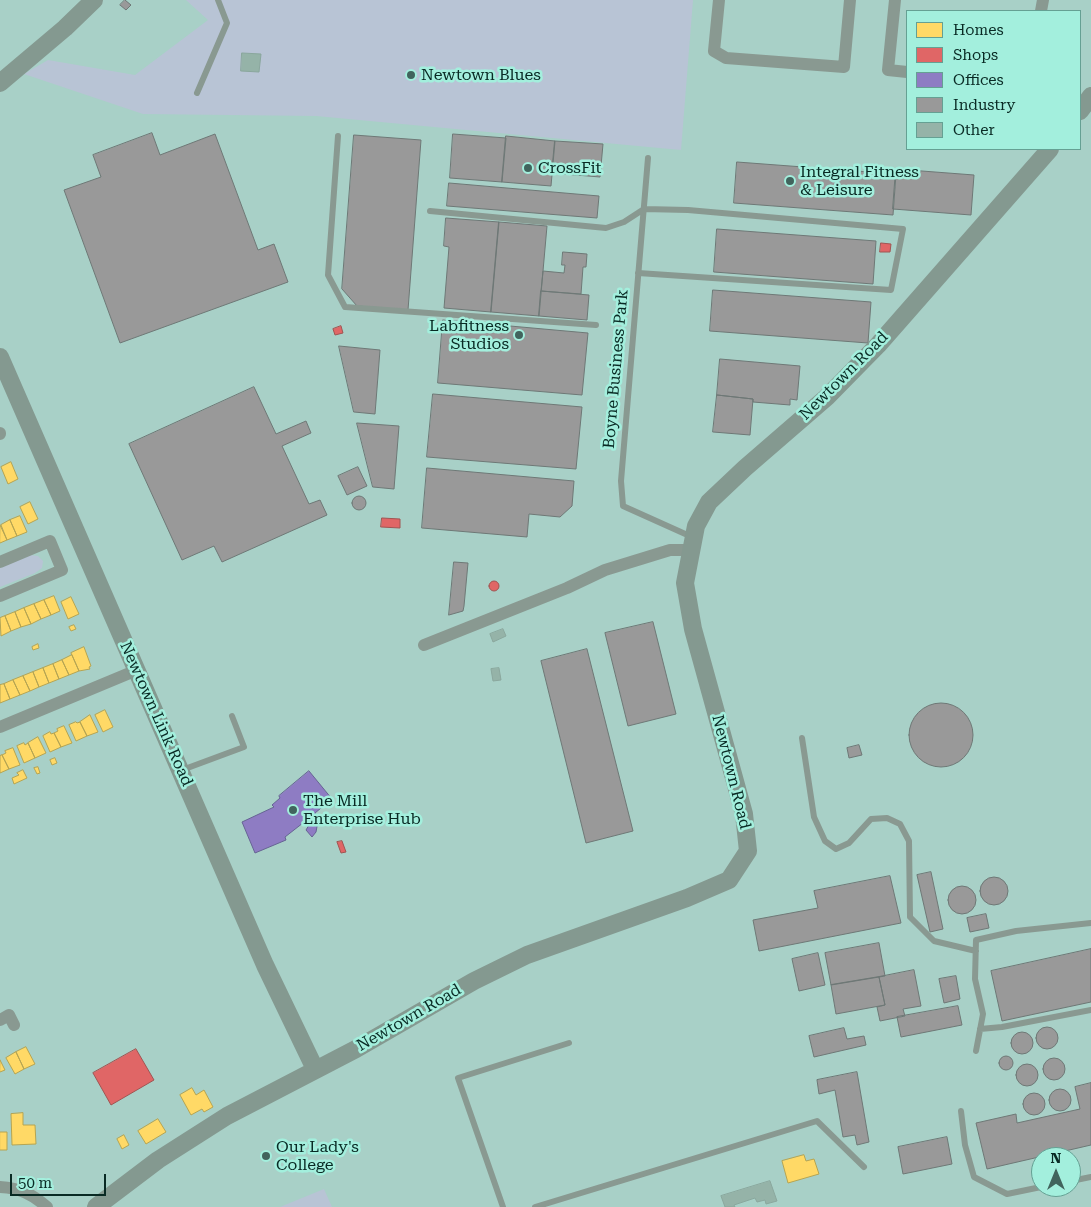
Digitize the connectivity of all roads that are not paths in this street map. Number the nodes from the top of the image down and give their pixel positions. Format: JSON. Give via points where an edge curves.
{"nodes":[{"id":1,"x":94,"y":0,"type":"edge"},
{"id":2,"x":218,"y":0,"type":"edge"},
{"id":3,"x":719,"y":0,"type":"edge"},
{"id":4,"x":850,"y":0,"type":"edge"},
{"id":5,"x":895,"y":0,"type":"edge"},
{"id":6,"x":906,"y":72,"type":"edge"},
{"id":7,"x":0,"y":83,"type":"edge"},
{"id":8,"x":197,"y":92,"type":"dead end"},
{"id":9,"x":1091,"y":96,"type":"edge"},
{"id":10,"x":1081,"y":110,"type":"edge"},
{"id":11,"x":338,"y":136,"type":"dead end"},
{"id":12,"x":1049,"y":150,"type":"edge"},
{"id":13,"x":648,"y":158,"type":"dead end"},
{"id":14,"x":644,"y":209,"type":"junction"},
{"id":15,"x":430,"y":211,"type":"dead end"},
{"id":16,"x":638,"y":272,"type":"junction"},
{"id":17,"x":596,"y":325,"type":"dead end"},
{"id":18,"x":0,"y":357,"type":"edge"},
{"id":19,"x":692,"y":543,"type":"junction"},
{"id":20,"x":0,"y":562,"type":"edge"},
{"id":21,"x":0,"y":596,"type":"edge"},
{"id":22,"x":424,"y":645,"type":"dead end"},
{"id":23,"x":137,"y":670,"type":"junction"},
{"id":24,"x":232,"y":716,"type":"dead end"},
{"id":25,"x":0,"y":727,"type":"edge"},
{"id":26,"x":802,"y":738,"type":"dead end"},
{"id":27,"x":181,"y":770,"type":"junction"},
{"id":28,"x":1091,"y":923,"type":"edge"},
{"id":29,"x":976,"y":952,"type":"junction"},
{"id":30,"x":1091,"y":1010,"type":"edge"},
{"id":31,"x":0,"y":1020,"type":"edge"},
{"id":32,"x":14,"y":1025,"type":"dead end"},
{"id":33,"x":980,"y":1029,"type":"junction"},
{"id":34,"x":569,"y":1043,"type":"dead end"},
{"id":35,"x":976,"y":1052,"type":"dead end"},
{"id":36,"x":315,"y":1068,"type":"junction"},
{"id":37,"x":961,"y":1111,"type":"dead end"},
{"id":38,"x":864,"y":1168,"type":"dead end"},
{"id":39,"x":0,"y":1187,"type":"edge"},
{"id":40,"x":1031,"y":1188,"type":"edge"},
{"id":41,"x":48,"y":1207,"type":"edge"},
{"id":42,"x":96,"y":1207,"type":"edge"},
{"id":43,"x":504,"y":1207,"type":"edge"},
{"id":44,"x":535,"y":1207,"type":"edge"}],
"edges":[{"from":1,"to":7,"type":"street"},
{"from":2,"to":8,"type":"lane","via":[[227,23]]},
{"from":3,"to":4,"type":"street","via":[[714,51],[726,58],[844,67]]},
{"from":5,"to":6,"type":"street","via":[[888,70]]},
{"from":9,"to":10,"type":"street"},
{"from":11,"to":17,"type":"lane","via":[[328,275],[345,307]]},
{"from":12,"to":19,"type":"street","name":"Newtown Road","via":[[878,345],[827,397],[709,502],[696,526]]},
{"from":13,"to":14,"type":"lane","name":"Boyne Business Park"},
{"from":14,"to":15,"type":"lane","via":[[624,222],[606,228]]},
{"from":14,"to":16,"type":"lane","name":"Boyne Business Park"},
{"from":14,"to":16,"type":"lane","via":[[902,229],[891,290]]},
{"from":16,"to":19,"type":"lane","name":"Boyne Business Park","via":[[624,445],[623,506]]},
{"from":18,"to":23,"type":"street","name":"Newtown Link Road"},
{"from":19,"to":22,"type":"street","via":[[605,570]]},
{"from":19,"to":36,"type":"street","name":"Newtown Road","via":[[685,582],[693,629],[744,814],[748,851],[728,880],[687,898],[527,955],[474,981],[356,1049]]},
{"from":20,"to":21,"type":"street","via":[[50,541],[62,570]]},
{"from":23,"to":25,"type":"street"},
{"from":23,"to":27,"type":"street","name":"Newtown Link Road"},
{"from":24,"to":27,"type":"lane","via":[[244,748]]},
{"from":26,"to":29,"type":"lane","via":[[814,817],[825,841],[836,849],[850,843],[871,819],[886,818],[900,824],[908,841],[910,917],[934,941]]},
{"from":27,"to":36,"type":"street","name":"Newtown Link Road","via":[[265,965]]},
{"from":28,"to":29,"type":"lane","via":[[1016,931],[976,940]]},
{"from":29,"to":33,"type":"lane","via":[[975,979],[983,1014]]},
{"from":30,"to":33,"type":"lane"},
{"from":31,"to":32,"type":"street","via":[[9,1015]]},
{"from":33,"to":35,"type":"lane"},
{"from":34,"to":43,"type":"lane","via":[[458,1078]]},
{"from":36,"to":42,"type":"street","name":"Newtown Road","via":[[227,1116],[158,1160]]},
{"from":37,"to":40,"type":"lane","via":[[974,1177],[1007,1194]]},
{"from":38,"to":44,"type":"lane","via":[[817,1121]]},
{"from":39,"to":41,"type":"street","via":[[20,1190]]}]}
